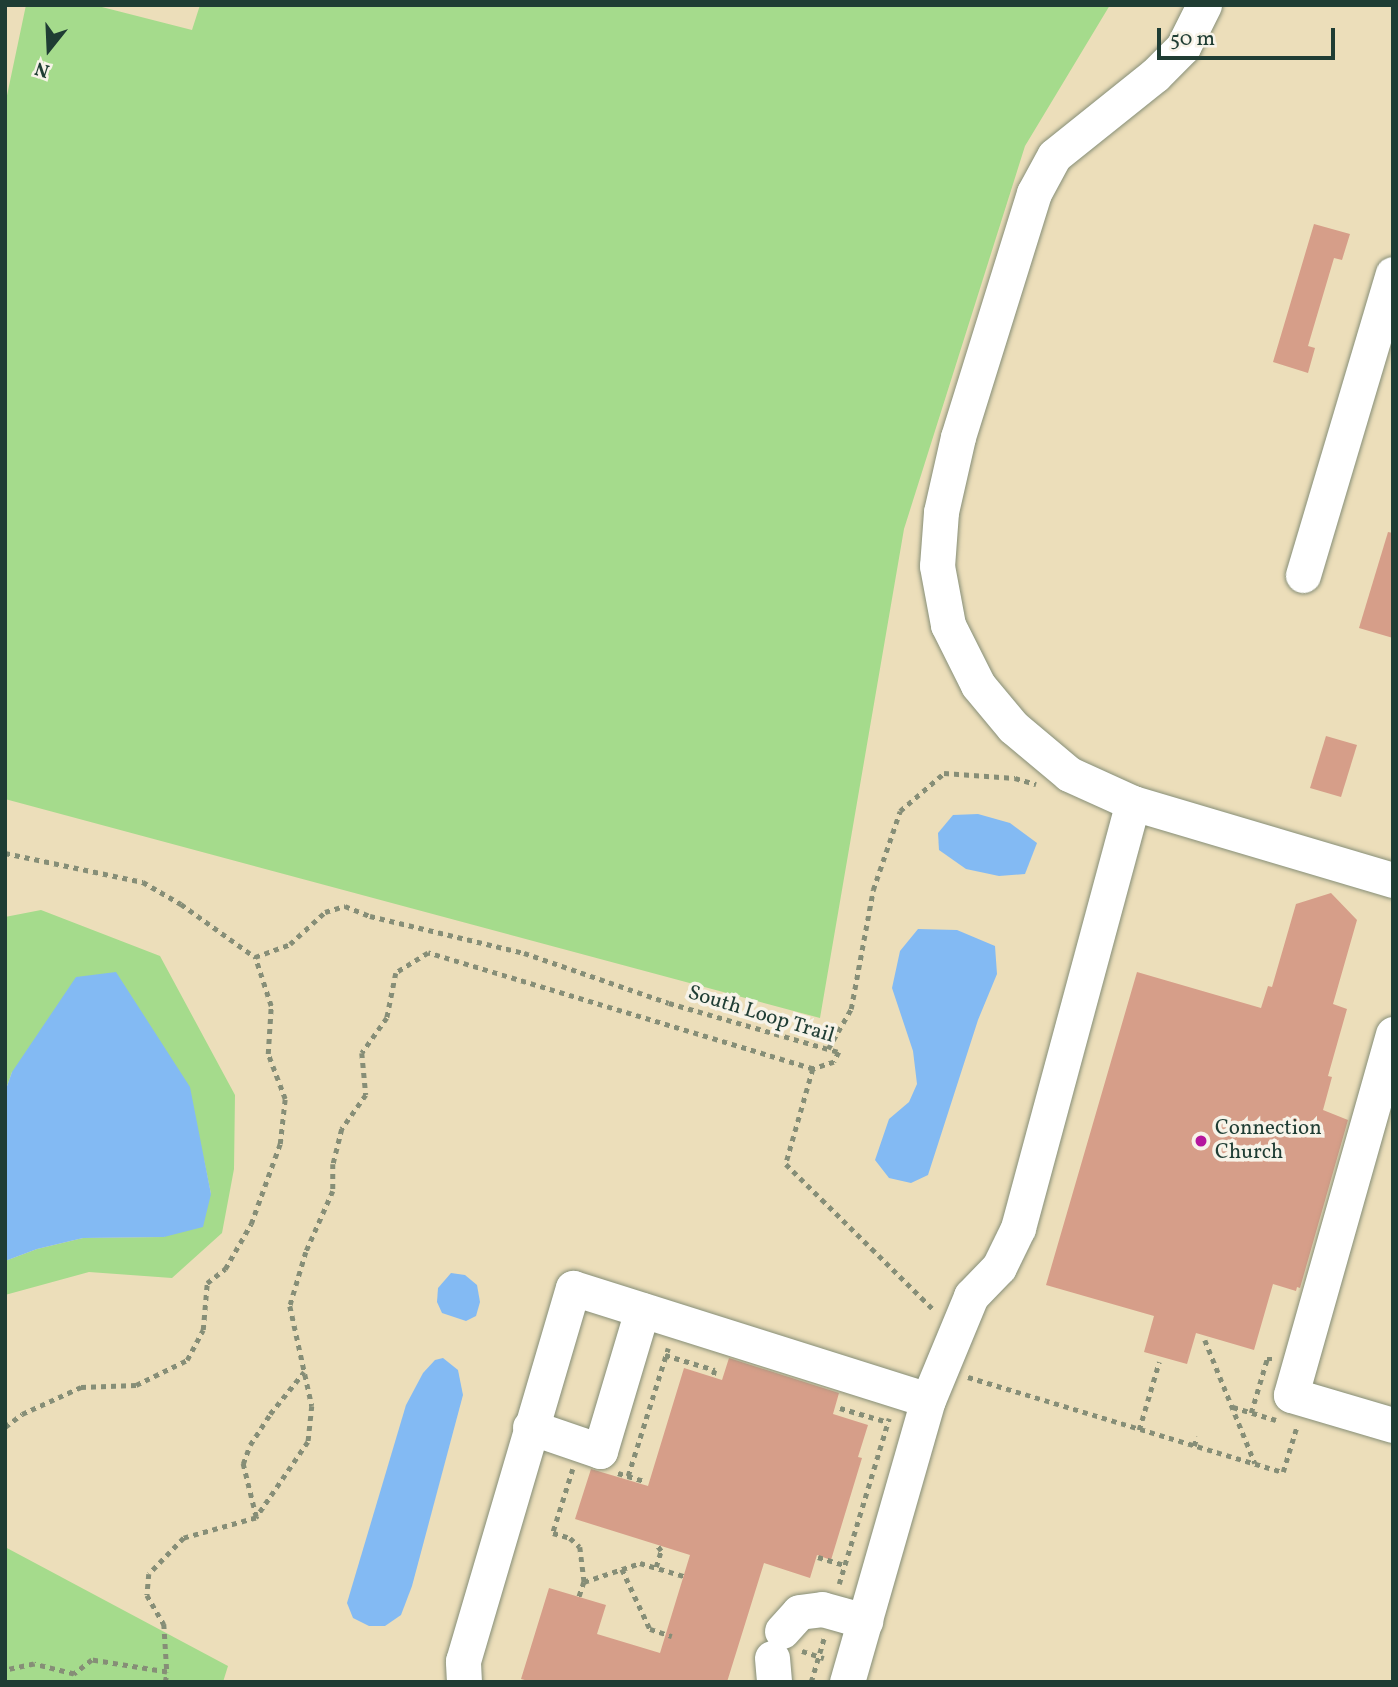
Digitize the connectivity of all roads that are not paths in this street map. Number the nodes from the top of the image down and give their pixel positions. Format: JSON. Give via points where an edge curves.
{"nodes":[{"id":1,"x":1205,"y":5,"type":"edge"},
{"id":2,"x":1393,"y":274,"type":"edge"},
{"id":3,"x":1303,"y":575,"type":"dead end"},
{"id":4,"x":1133,"y":803,"type":"junction"},
{"id":5,"x":1393,"y":880,"type":"edge"},
{"id":6,"x":1393,"y":1034,"type":"edge"},
{"id":7,"x":642,"y":1310,"type":"junction"},
{"id":8,"x":928,"y":1400,"type":"junction"},
{"id":9,"x":1393,"y":1425,"type":"edge"},
{"id":10,"x":530,"y":1427,"type":"junction"},
{"id":11,"x":865,"y":1621,"type":"junction"},
{"id":12,"x":781,"y":1655,"type":"edge"},
{"id":13,"x":464,"y":1682,"type":"edge"},
{"id":14,"x":847,"y":1682,"type":"edge"}],
"edges":[{"from":1,"to":4,"type":"street","via":[[1183,47],[1054,156],[1034,193],[958,437],[941,512],[937,566],[948,625],[978,685],[1013,727],[1069,774]]},
{"from":2,"to":3,"type":"street"},
{"from":4,"to":5,"type":"street"},
{"from":4,"to":8,"type":"street","via":[[1018,1228],[999,1267],[971,1296]]},
{"from":6,"to":9,"type":"street","via":[[1291,1395]]},
{"from":7,"to":8,"type":"street"},
{"from":7,"to":10,"type":"street","via":[[573,1288]]},
{"from":7,"to":10,"type":"street","via":[[600,1451]]},
{"from":8,"to":11,"type":"street"},
{"from":10,"to":13,"type":"street","via":[[463,1661]]},
{"from":11,"to":12,"type":"street","via":[[822,1609],[799,1612]]},
{"from":11,"to":14,"type":"street"}]}
